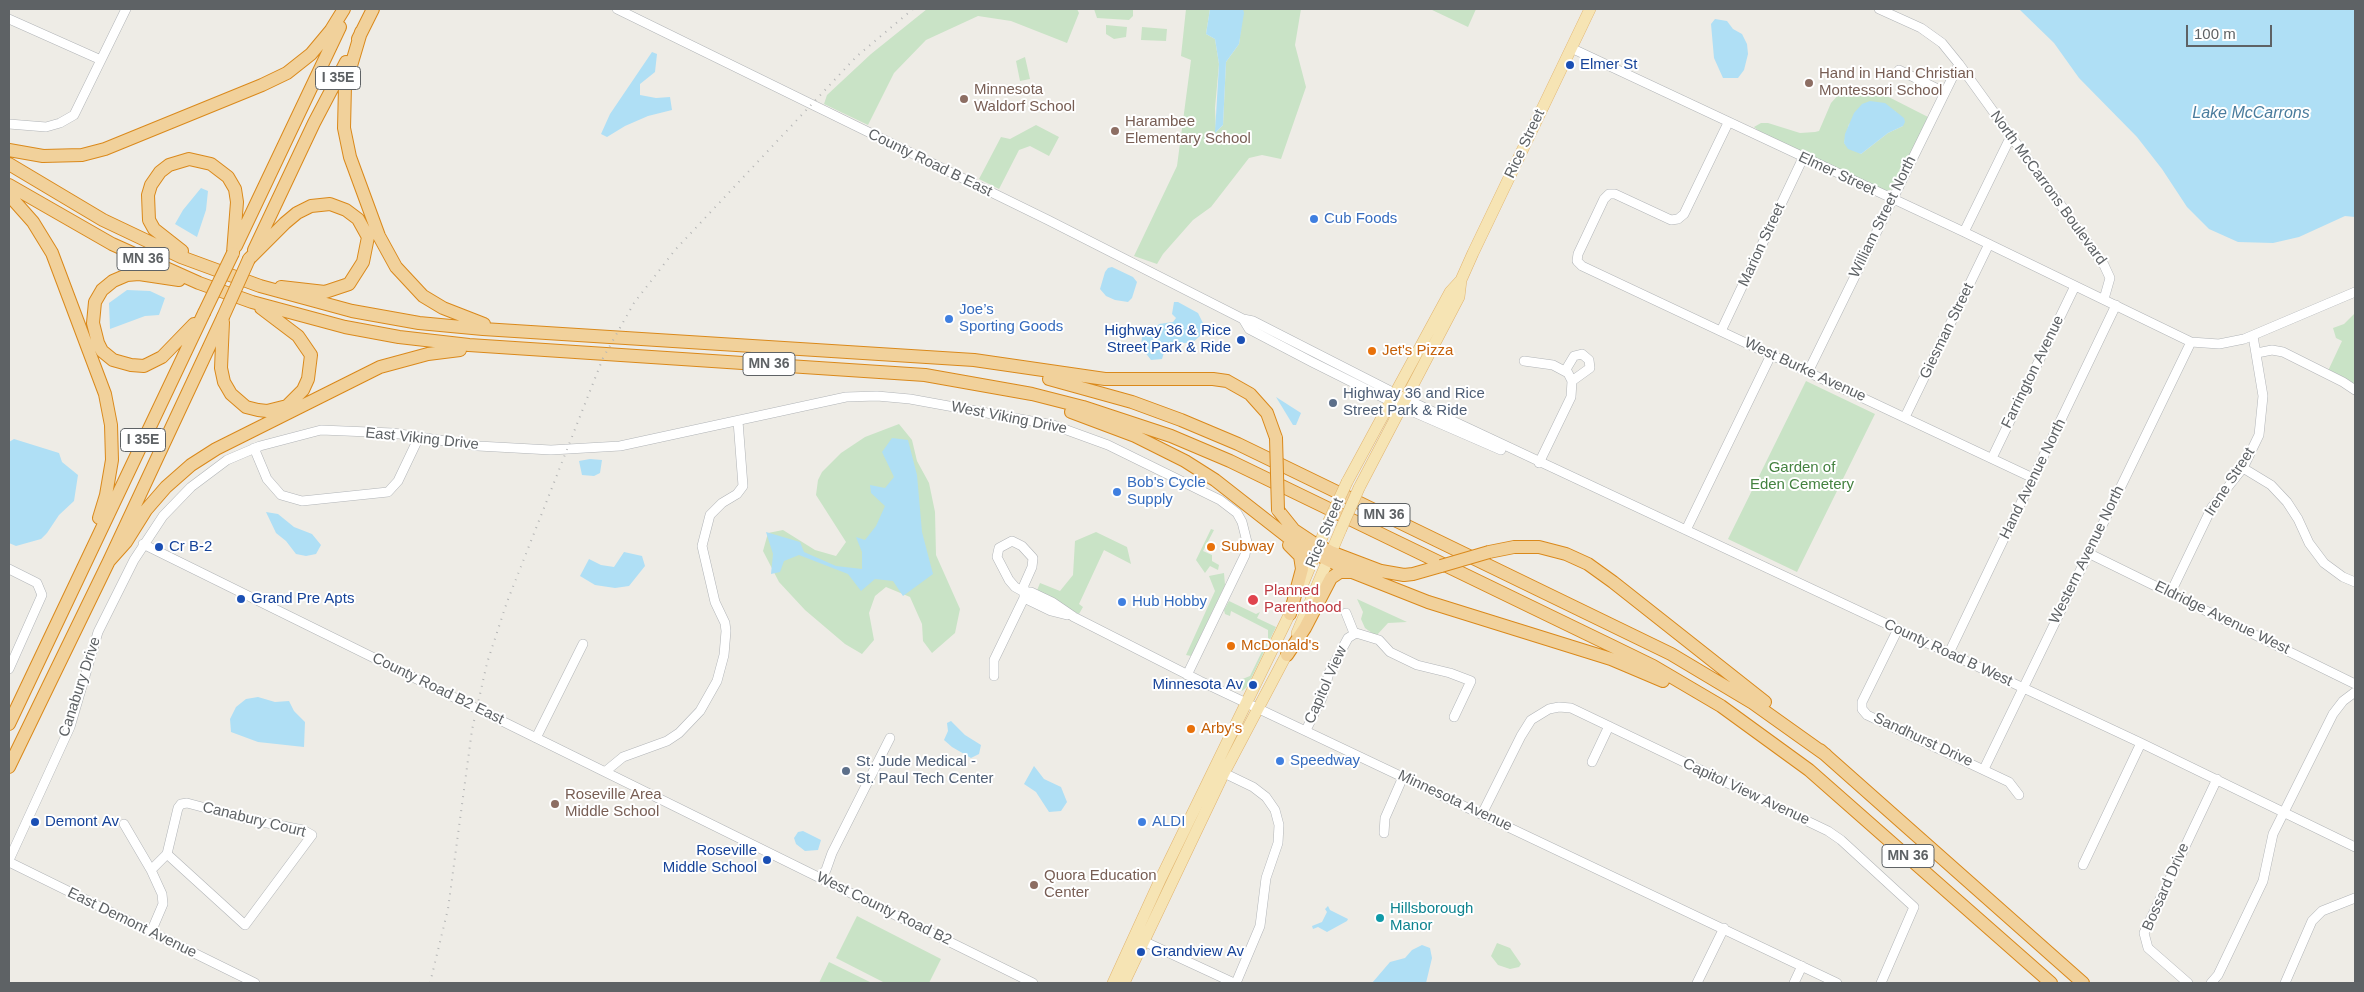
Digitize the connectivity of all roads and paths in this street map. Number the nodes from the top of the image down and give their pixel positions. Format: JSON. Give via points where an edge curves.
{"nodes":[{"id":1,"x":126,"y":9,"type":"edge"},
{"id":2,"x":344,"y":9,"type":"edge"},
{"id":3,"x":349,"y":9,"type":"edge"},
{"id":4,"x":373,"y":9,"type":"edge"},
{"id":5,"x":617,"y":9,"type":"edge"},
{"id":6,"x":1590,"y":9,"type":"edge"},
{"id":7,"x":1879,"y":9,"type":"edge"},
{"id":8,"x":9,"y":19,"type":"edge"},
{"id":9,"x":361,"y":32,"type":"junction"},
{"id":10,"x":1571,"y":48,"type":"junction"},
{"id":11,"x":101,"y":60,"type":"junction"},
{"id":12,"x":1959,"y":64,"type":"junction"},
{"id":13,"x":1899,"y":70,"type":"dead end"},
{"id":14,"x":1944,"y":92,"type":"junction"},
{"id":15,"x":1728,"y":122,"type":"junction"},
{"id":16,"x":9,"y":124,"type":"edge"},
{"id":17,"x":2011,"y":136,"type":"junction"},
{"id":18,"x":9,"y":150,"type":"edge"},
{"id":19,"x":1803,"y":158,"type":"junction"},
{"id":20,"x":9,"y":164,"type":"edge"},
{"id":21,"x":9,"y":185,"type":"edge"},
{"id":22,"x":9,"y":195,"type":"edge"},
{"id":23,"x":1892,"y":200,"type":"junction"},
{"id":24,"x":1964,"y":232,"type":"junction"},
{"id":25,"x":1989,"y":244,"type":"junction"},
{"id":26,"x":233,"y":251,"type":"junction"},
{"id":27,"x":251,"y":257,"type":"junction"},
{"id":28,"x":212,"y":269,"type":"junction"},
{"id":29,"x":1461,"y":280,"type":"junction"},
{"id":30,"x":199,"y":283,"type":"junction"},
{"id":31,"x":260,"y":286,"type":"junction"},
{"id":32,"x":2075,"y":286,"type":"junction"},
{"id":33,"x":2355,"y":292,"type":"edge"},
{"id":34,"x":2104,"y":299,"type":"junction"},
{"id":35,"x":252,"y":302,"type":"junction"},
{"id":36,"x":2116,"y":306,"type":"junction"},
{"id":37,"x":204,"y":313,"type":"junction"},
{"id":38,"x":223,"y":319,"type":"junction"},
{"id":39,"x":1721,"y":331,"type":"junction"},
{"id":40,"x":536,"y":333,"type":"junction"},
{"id":41,"x":2253,"y":336,"type":"junction"},
{"id":42,"x":2191,"y":342,"type":"junction"},
{"id":43,"x":541,"y":350,"type":"junction"},
{"id":44,"x":2257,"y":353,"type":"junction"},
{"id":45,"x":1771,"y":355,"type":"junction"},
{"id":46,"x":909,"y":357,"type":"junction"},
{"id":47,"x":1524,"y":361,"type":"dead end"},
{"id":48,"x":1565,"y":371,"type":"junction"},
{"id":49,"x":1808,"y":372,"type":"junction"},
{"id":50,"x":1572,"y":381,"type":"junction"},
{"id":51,"x":996,"y":387,"type":"junction"},
{"id":52,"x":2355,"y":390,"type":"edge"},
{"id":53,"x":1392,"y":396,"type":"junction"},
{"id":54,"x":1404,"y":403,"type":"junction"},
{"id":55,"x":1905,"y":417,"type":"junction"},
{"id":56,"x":738,"y":420,"type":"junction"},
{"id":57,"x":419,"y":437,"type":"junction"},
{"id":58,"x":620,"y":446,"type":"joint"},
{"id":59,"x":254,"y":448,"type":"junction"},
{"id":60,"x":1992,"y":458,"type":"junction"},
{"id":61,"x":1539,"y":463,"type":"junction"},
{"id":62,"x":2243,"y":468,"type":"junction"},
{"id":63,"x":2033,"y":478,"type":"junction"},
{"id":64,"x":1260,"y":517,"type":"junction"},
{"id":65,"x":1686,"y":530,"type":"junction"},
{"id":66,"x":143,"y":544,"type":"junction"},
{"id":67,"x":1317,"y":550,"type":"junction"},
{"id":68,"x":2088,"y":553,"type":"junction"},
{"id":69,"x":1329,"y":556,"type":"junction"},
{"id":70,"x":109,"y":561,"type":"junction"},
{"id":71,"x":83,"y":568,"type":"junction"},
{"id":72,"x":9,"y":569,"type":"edge"},
{"id":73,"x":1352,"y":572,"type":"junction"},
{"id":74,"x":2355,"y":582,"type":"edge"},
{"id":75,"x":2171,"y":592,"type":"junction"},
{"id":76,"x":1024,"y":595,"type":"junction"},
{"id":77,"x":1346,"y":613,"type":"dead end"},
{"id":78,"x":1290,"y":614,"type":"junction"},
{"id":79,"x":1898,"y":629,"type":"junction"},
{"id":80,"x":1354,"y":633,"type":"junction"},
{"id":81,"x":583,"y":644,"type":"dead end"},
{"id":82,"x":1949,"y":654,"type":"junction"},
{"id":83,"x":1287,"y":655,"type":"junction"},
{"id":84,"x":9,"y":669,"type":"edge"},
{"id":85,"x":1187,"y":675,"type":"junction"},
{"id":86,"x":994,"y":676,"type":"dead end"},
{"id":87,"x":2355,"y":684,"type":"edge"},
{"id":88,"x":2023,"y":688,"type":"junction"},
{"id":89,"x":2355,"y":692,"type":"edge"},
{"id":90,"x":1253,"y":706,"type":"junction"},
{"id":91,"x":1454,"y":717,"type":"dead end"},
{"id":92,"x":9,"y":724,"type":"edge"},
{"id":93,"x":1609,"y":726,"type":"junction"},
{"id":94,"x":1306,"y":730,"type":"junction"},
{"id":95,"x":1762,"y":734,"type":"junction"},
{"id":96,"x":536,"y":738,"type":"junction"},
{"id":97,"x":890,"y":738,"type":"dead end"},
{"id":98,"x":2141,"y":743,"type":"junction"},
{"id":99,"x":1826,"y":756,"type":"junction"},
{"id":100,"x":1592,"y":762,"type":"dead end"},
{"id":101,"x":9,"y":767,"type":"edge"},
{"id":102,"x":1984,"y":769,"type":"junction"},
{"id":103,"x":606,"y":771,"type":"junction"},
{"id":104,"x":1224,"y":774,"type":"junction"},
{"id":105,"x":1404,"y":777,"type":"junction"},
{"id":106,"x":2217,"y":779,"type":"junction"},
{"id":107,"x":2019,"y":795,"type":"dead end"},
{"id":108,"x":2284,"y":812,"type":"junction"},
{"id":109,"x":1482,"y":814,"type":"junction"},
{"id":110,"x":124,"y":824,"type":"dead end"},
{"id":111,"x":1384,"y":833,"type":"dead end"},
{"id":112,"x":734,"y":834,"type":"joint"},
{"id":113,"x":2355,"y":847,"type":"edge"},
{"id":114,"x":167,"y":854,"type":"junction"},
{"id":115,"x":9,"y":861,"type":"edge"},
{"id":116,"x":2083,"y":864,"type":"dead end"},
{"id":117,"x":151,"y":870,"type":"junction"},
{"id":118,"x":820,"y":877,"type":"junction"},
{"id":119,"x":2355,"y":898,"type":"edge"},
{"id":120,"x":1724,"y":928,"type":"junction"},
{"id":121,"x":151,"y":932,"type":"junction"},
{"id":122,"x":1139,"y":939,"type":"junction"},
{"id":123,"x":1802,"y":966,"type":"junction"},
{"id":124,"x":255,"y":983,"type":"edge"},
{"id":125,"x":1033,"y":983,"type":"edge"},
{"id":126,"x":1113,"y":983,"type":"edge"},
{"id":127,"x":1124,"y":983,"type":"edge"},
{"id":128,"x":1235,"y":983,"type":"edge"},
{"id":129,"x":1697,"y":983,"type":"edge"},
{"id":130,"x":1794,"y":983,"type":"edge"},
{"id":131,"x":1837,"y":983,"type":"edge"},
{"id":132,"x":1881,"y":983,"type":"edge"},
{"id":133,"x":2051,"y":983,"type":"edge"},
{"id":134,"x":2083,"y":983,"type":"edge"},
{"id":135,"x":2188,"y":983,"type":"edge"},
{"id":136,"x":2211,"y":983,"type":"edge"},
{"id":137,"x":2285,"y":983,"type":"edge"}],
"edges":[{"from":1,"to":11,"type":"street"},
{"from":2,"to":18,"type":"highway","via":[[311,54],[287,73],[262,85],[82,156],[44,156]]},
{"from":3,"to":26,"type":"highway","number":"I 35E"},
{"from":4,"to":9,"type":"highway","number":"I 35E"},
{"from":5,"to":53,"type":"street","name":"County Road B East","via":[[1243,319],[1253,321]]},
{"from":6,"to":10,"type":"main road","name":"Rice Street"},
{"from":7,"to":12,"type":"street","name":"North McCarrons Boulevard","via":[[1921,28],[1942,43]]},
{"from":8,"to":11,"type":"street"},
{"from":9,"to":27,"type":"highway","number":"I 35E"},
{"from":9,"to":40,"type":"highway","via":[[345,86],[344,128],[350,157],[389,258],[413,286],[443,308],[485,324]]},
{"from":10,"to":15,"type":"street","name":"Elmer Street"},
{"from":10,"to":29,"type":"main road","name":"Rice Street"},
{"from":11,"to":16,"type":"street","via":[[74,115],[60,123],[42,127]]},
{"from":12,"to":14,"type":"street","name":"William Street North"},
{"from":12,"to":17,"type":"street","name":"North McCarrons Boulevard"},
{"from":13,"to":14,"type":"street"},
{"from":14,"to":23,"type":"street","name":"William Street North"},
{"from":15,"to":19,"type":"street","name":"Elmer Street"},
{"from":15,"to":39,"type":"street","name":"West Burke Avenue","via":[[1684,214],[1671,220],[1609,194],[1577,261]]},
{"from":17,"to":24,"type":"street"},
{"from":17,"to":34,"type":"street","name":"North McCarrons Boulevard","via":[[2104,265],[2110,278]]},
{"from":19,"to":23,"type":"street","name":"Elmer Street"},
{"from":19,"to":39,"type":"street","name":"Marion Street"},
{"from":20,"to":28,"type":"highway","number":"MN 36","via":[[110,224]]},
{"from":21,"to":30,"type":"highway","number":"MN 36","via":[[112,244]]},
{"from":22,"to":71,"type":"highway","via":[[33,222],[52,253],[108,408],[112,443],[110,478]]},
{"from":23,"to":24,"type":"street","name":"Elmer Street"},
{"from":23,"to":49,"type":"street","name":"William Street North"},
{"from":24,"to":25,"type":"street","name":"Elmer Street"},
{"from":25,"to":32,"type":"street","name":"Elmer Street"},
{"from":25,"to":55,"type":"street","name":"Giesman Street"},
{"from":26,"to":28,"type":"highway","via":[[237,202],[235,189],[228,177],[211,164],[199,160],[178,161],[160,172],[148,195],[149,220],[162,237]]},
{"from":26,"to":37,"type":"highway","number":"I 35E","bridge":true},
{"from":27,"to":31,"type":"highway","via":[[297,213],[311,206],[330,204],[346,210],[358,219],[368,237],[364,262],[349,284],[325,292]]},
{"from":27,"to":38,"type":"highway","number":"I 35E","bridge":true},
{"from":28,"to":31,"type":"highway","number":"MN 36"},
{"from":29,"to":53,"type":"main road","name":"Rice Street","via":[[1450,292]]},
{"from":29,"to":54,"type":"main road","name":"Rice Street","via":[[1459,296]]},
{"from":30,"to":35,"type":"highway","number":"MN 36"},
{"from":30,"to":37,"type":"highway","via":[[139,274],[113,280],[95,302],[93,323],[102,351],[112,360],[144,366],[162,357]]},
{"from":31,"to":40,"type":"highway","number":"MN 36","via":[[314,302],[409,321]]},
{"from":32,"to":34,"type":"street","name":"Elmer Street"},
{"from":32,"to":60,"type":"street","name":"Farrington Avenue"},
{"from":33,"to":41,"type":"street"},
{"from":34,"to":36,"type":"street","name":"Elmer Street"},
{"from":35,"to":38,"type":"highway","via":[[298,336],[311,355],[305,385],[287,406],[258,410],[246,407],[231,394],[221,368]]},
{"from":35,"to":43,"type":"highway","number":"MN 36","via":[[399,337]]},
{"from":36,"to":42,"type":"street"},
{"from":36,"to":63,"type":"street","name":"Hand Avenue North"},
{"from":37,"to":71,"type":"highway","number":"I 35E"},
{"from":38,"to":70,"type":"highway","number":"I 35E"},
{"from":39,"to":45,"type":"street","name":"West Burke Avenue"},
{"from":40,"to":46,"type":"highway","number":"MN 36"},
{"from":41,"to":42,"type":"street","via":[[2219,344]]},
{"from":41,"to":44,"type":"street","name":"Irene Street"},
{"from":42,"to":68,"type":"street","name":"Western Avenue North"},
{"from":43,"to":51,"type":"highway","number":"MN 36","via":[[894,372]]},
{"from":43,"to":70,"type":"highway","via":[[448,351],[380,367],[199,460],[156,498]]},
{"from":44,"to":52,"type":"street","via":[[2283,352]]},
{"from":44,"to":62,"type":"street","name":"Irene Street","via":[[2263,410],[2259,435]]},
{"from":45,"to":49,"type":"street","name":"West Burke Avenue"},
{"from":45,"to":65,"type":"street"},
{"from":46,"to":67,"type":"highway","bridge":true,"via":[[974,360],[1105,379],[1190,377],[1226,382],[1250,394],[1267,414],[1276,438],[1278,510],[1294,530]]},
{"from":46,"to":99,"type":"highway","number":"MN 36","via":[[1029,374],[1080,387],[1157,411],[1238,444],[1684,661],[1753,703]]},
{"from":47,"to":48,"type":"street","via":[[1547,363]]},
{"from":48,"to":50,"type":"street"},
{"from":48,"to":50,"type":"street","via":[[1574,356],[1582,354],[1589,360],[1590,368]]},
{"from":49,"to":55,"type":"street","name":"West Burke Avenue"},
{"from":50,"to":61,"type":"street","via":[[1571,397]]},
{"from":51,"to":64,"type":"highway","via":[[1102,423],[1155,445],[1215,480]]},
{"from":51,"to":95,"type":"highway","number":"MN 36","via":[[1083,407],[1144,426],[1230,461],[1653,666]]},
{"from":53,"to":54,"type":"street","name":"County Road B East"},
{"from":53,"to":67,"type":"main road","name":"Rice Street","bridge":true,"via":[[1347,482]]},
{"from":54,"to":61,"type":"street","name":"County Road B West","via":[[1486,445]]},
{"from":54,"to":69,"type":"main road","name":"Rice Street","bridge":true,"via":[[1359,488]]},
{"from":55,"to":60,"type":"street","name":"West Burke Avenue"},
{"from":56,"to":58,"type":"street","name":"West Viking Drive"},
{"from":56,"to":85,"type":"street","name":"West Viking Drive","via":[[846,398],[910,399],[1028,419],[1072,430],[1220,500],[1237,513],[1242,522],[1246,532],[1246,551]]},
{"from":56,"to":103,"type":"street","via":[[743,486],[738,494],[710,515],[702,546],[715,602],[726,631],[718,681],[700,711],[679,733],[668,741],[623,757]]},
{"from":57,"to":58,"type":"street","name":"East Viking Drive","via":[[478,446],[551,450]]},
{"from":57,"to":59,"type":"street","name":"East Viking Drive","via":[[321,430]]},
{"from":57,"to":59,"type":"street","via":[[398,481],[388,492],[302,501],[281,495],[267,479]]},
{"from":59,"to":66,"type":"street","name":"East Viking Drive","via":[[226,460],[191,487],[163,516]]},
{"from":60,"to":63,"type":"street","name":"West Burke Avenue"},
{"from":61,"to":65,"type":"street","name":"County Road B West"},
{"from":62,"to":74,"type":"street","via":[[2271,486],[2288,502],[2309,544],[2324,563]]},
{"from":62,"to":75,"type":"street","name":"Irene Street","via":[[2212,507]]},
{"from":63,"to":82,"type":"street","name":"Hand Avenue North"},
{"from":64,"to":67,"type":"highway"},
{"from":64,"to":78,"type":"highway","via":[[1300,556],[1300,586]]},
{"from":65,"to":79,"type":"street","name":"County Road B West"},
{"from":66,"to":96,"type":"street","name":"County Road B2 East"},
{"from":66,"to":115,"type":"street","name":"Canabury Drive","via":[[98,632],[70,727]]},
{"from":67,"to":69,"type":"highway"},
{"from":67,"to":78,"type":"main road","name":"Rice Street"},
{"from":68,"to":75,"type":"street","name":"Eldridge Avenue West"},
{"from":68,"to":88,"type":"street","name":"Western Avenue North"},
{"from":69,"to":73,"type":"highway"},
{"from":69,"to":83,"type":"main road","name":"Rice Street"},
{"from":69,"to":99,"type":"highway","bridge":true,"via":[[1381,571],[1414,574],[1514,547],[1539,547],[1566,554],[1588,564],[1613,582],[1789,721]]},
{"from":70,"to":101,"type":"highway","number":"I 35E"},
{"from":71,"to":92,"type":"highway","number":"I 35E"},
{"from":72,"to":84,"type":"street","via":[[37,583],[42,595]]},
{"from":73,"to":83,"type":"highway","via":[[1340,572],[1331,578]]},
{"from":73,"to":95,"type":"highway","via":[[1428,602],[1636,668]]},
{"from":75,"to":87,"type":"street","name":"Eldridge Avenue West"},
{"from":76,"to":76,"type":"street","via":[[1033,558],[1022,546],[1012,541],[1005,543],[999,548],[997,557],[1009,580]]},
{"from":76,"to":85,"type":"street","name":"Minnesota Avenue","via":[[1031,592],[1052,602],[1074,617]]},
{"from":76,"to":86,"type":"street","via":[[994,660]]},
{"from":77,"to":80,"type":"street"},
{"from":78,"to":90,"type":"main road","name":"Rice Street"},
{"from":79,"to":82,"type":"street","name":"County Road B West"},
{"from":79,"to":102,"type":"street","name":"Sandhurst Drive","via":[[1862,702],[1862,709],[1867,715]]},
{"from":80,"to":91,"type":"street","name":"Capitol View","via":[[1375,638],[1390,652],[1417,665],[1471,681]]},
{"from":80,"to":94,"type":"street","name":"Capitol View","via":[[1348,638],[1329,674],[1322,698]]},
{"from":81,"to":96,"type":"street"},
{"from":82,"to":88,"type":"street","name":"County Road B West"},
{"from":83,"to":90,"type":"main road","name":"Rice Street"},
{"from":85,"to":90,"type":"street","name":"Minnesota Avenue"},
{"from":88,"to":98,"type":"street","name":"County Road B West"},
{"from":88,"to":102,"type":"street","name":"Western Avenue North"},
{"from":89,"to":108,"type":"street","via":[[2334,714]]},
{"from":90,"to":94,"type":"street","name":"Minnesota Avenue"},
{"from":90,"to":104,"type":"main road","name":"Rice Street"},
{"from":90,"to":122,"type":"main road","name":"Rice Street","via":[[1210,777]]},
{"from":93,"to":100,"type":"street"},
{"from":93,"to":109,"type":"street","name":"Capitol View Avenue","via":[[1570,708],[1559,707],[1531,720]]},
{"from":93,"to":132,"type":"street","name":"Capitol View Avenue","via":[[1828,831],[1914,907]]},
{"from":94,"to":105,"type":"street","name":"Minnesota Avenue"},
{"from":95,"to":133,"type":"highway","number":"MN 36","via":[[1835,791]]},
{"from":96,"to":103,"type":"street","name":"County Road B2 East"},
{"from":97,"to":118,"type":"street"},
{"from":98,"to":106,"type":"street","name":"County Road B West"},
{"from":98,"to":116,"type":"street"},
{"from":99,"to":134,"type":"highway","number":"MN 36"},
{"from":102,"to":107,"type":"street","name":"Sandhurst Drive","via":[[2009,782]]},
{"from":103,"to":112,"type":"street","name":"County Road B2 East"},
{"from":104,"to":122,"type":"main road","name":"Rice Street"},
{"from":104,"to":128,"type":"street","via":[[1253,787],[1266,797],[1275,810],[1279,825],[1278,842],[1266,878],[1260,926]]},
{"from":105,"to":109,"type":"street","name":"Minnesota Avenue"},
{"from":105,"to":111,"type":"street","via":[[1385,818]]},
{"from":106,"to":108,"type":"street","name":"County Road B West"},
{"from":106,"to":135,"type":"street","name":"Bossard Drive","via":[[2144,933],[2148,948]]},
{"from":108,"to":113,"type":"street","name":"County Road B West"},
{"from":108,"to":136,"type":"street","via":[[2271,839],[2263,880],[2218,975]]},
{"from":109,"to":120,"type":"street","name":"Minnesota Avenue"},
{"from":110,"to":117,"type":"street"},
{"from":112,"to":118,"type":"street","name":"West County Road B2"},
{"from":114,"to":114,"type":"street","name":"Canabury Court","via":[[245,925],[312,835],[303,830],[187,803],[181,804]]},
{"from":114,"to":117,"type":"street","name":"Canabury Court"},
{"from":115,"to":121,"type":"street","name":"East Demont Avenue"},
{"from":117,"to":121,"type":"street","via":[[163,904]]},
{"from":118,"to":125,"type":"street","name":"West County Road B2"},
{"from":119,"to":137,"type":"street","via":[[2322,911],[2312,921]]},
{"from":120,"to":123,"type":"street","name":"Minnesota Avenue"},
{"from":120,"to":129,"type":"street"},
{"from":121,"to":124,"type":"street","name":"East Demont Avenue"},
{"from":122,"to":126,"type":"main road","name":"Rice Street"},
{"from":122,"to":127,"type":"main road","name":"Rice Street"},
{"from":122,"to":128,"type":"street"},
{"from":123,"to":130,"type":"street"},
{"from":123,"to":131,"type":"street","name":"Minnesota Avenue"}]}
